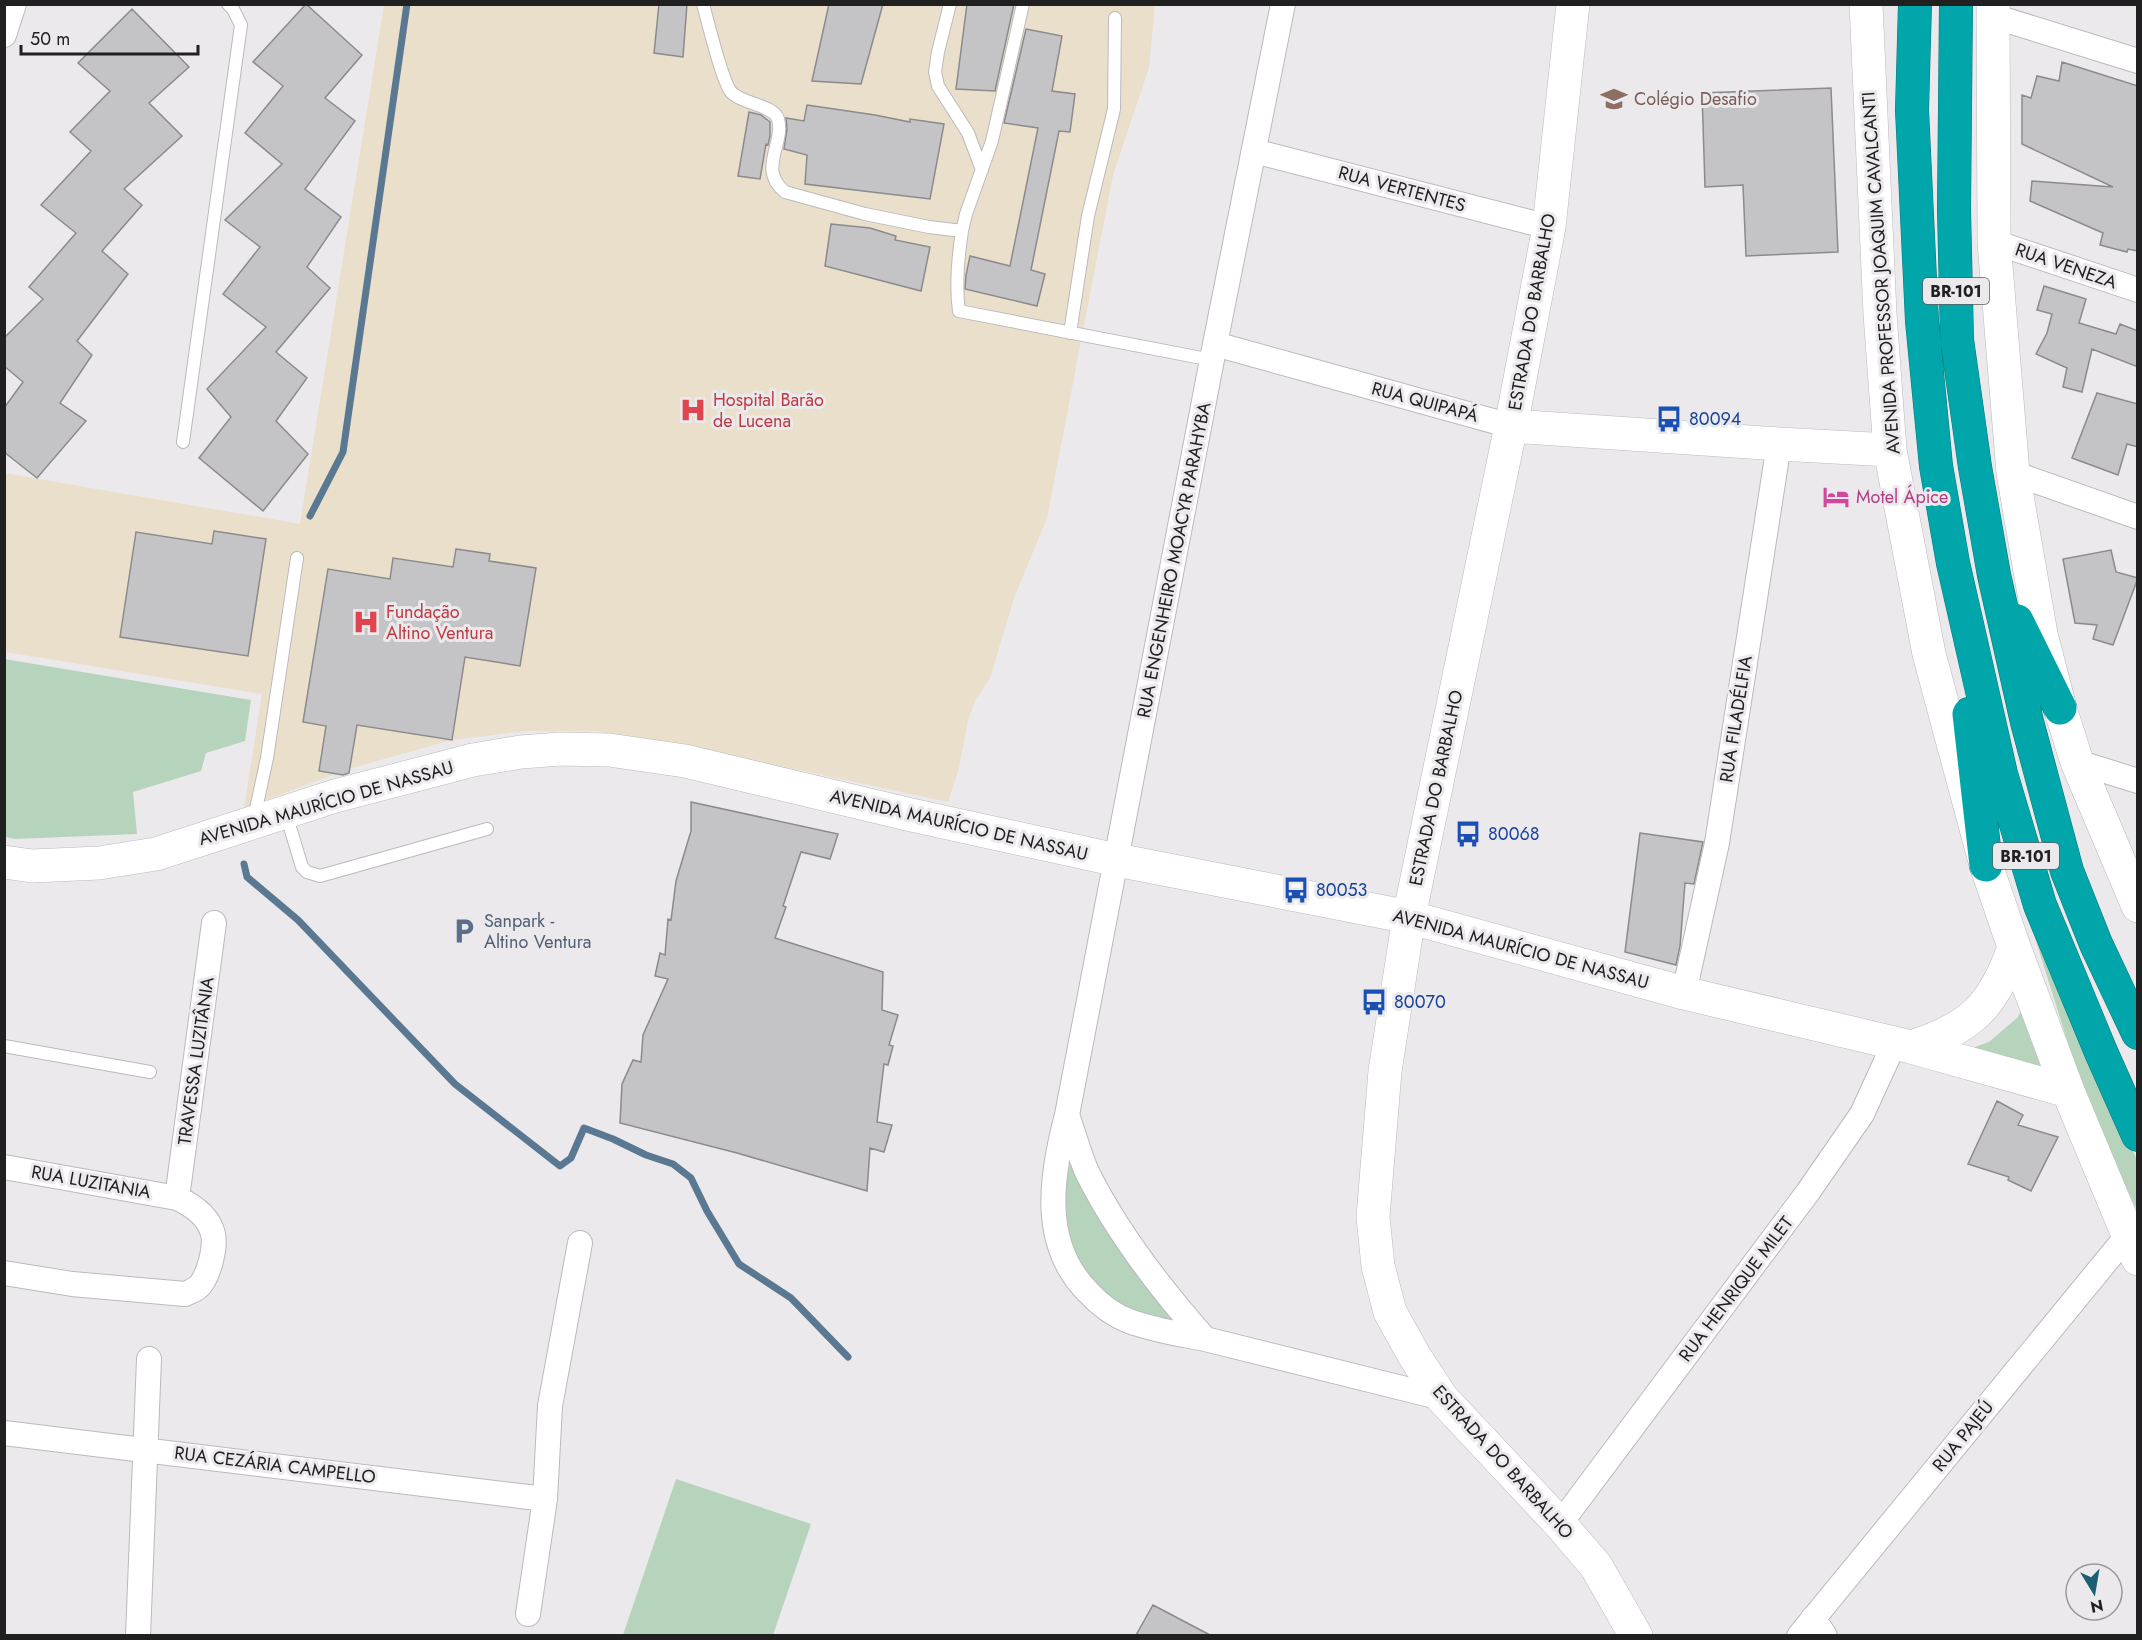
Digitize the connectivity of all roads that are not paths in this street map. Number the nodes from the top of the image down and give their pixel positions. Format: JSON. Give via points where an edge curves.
{"nodes":[{"id":1,"x":14,"y":4,"type":"edge"},
{"id":2,"x":228,"y":4,"type":"edge"},
{"id":3,"x":703,"y":4,"type":"edge"},
{"id":4,"x":950,"y":4,"type":"edge"},
{"id":5,"x":1023,"y":4,"type":"edge"},
{"id":6,"x":1283,"y":4,"type":"edge"},
{"id":7,"x":1573,"y":4,"type":"edge"},
{"id":8,"x":1866,"y":4,"type":"edge"},
{"id":9,"x":1914,"y":4,"type":"edge"},
{"id":10,"x":1956,"y":4,"type":"edge"},
{"id":11,"x":1993,"y":10,"type":"edge"},
{"id":12,"x":1115,"y":18,"type":"dead end"},
{"id":13,"x":4,"y":35,"type":"edge"},
{"id":14,"x":2138,"y":62,"type":"edge"},
{"id":15,"x":1254,"y":151,"type":"junction"},
{"id":16,"x":982,"y":170,"type":"junction"},
{"id":17,"x":1550,"y":227,"type":"junction"},
{"id":18,"x":962,"y":231,"type":"junction"},
{"id":19,"x":1994,"y":242,"type":"junction"},
{"id":20,"x":2138,"y":290,"type":"edge"},
{"id":21,"x":1070,"y":333,"type":"junction"},
{"id":22,"x":1213,"y":352,"type":"junction"},
{"id":23,"x":1511,"y":426,"type":"junction"},
{"id":24,"x":183,"y":442,"type":"dead end"},
{"id":25,"x":1779,"y":444,"type":"junction"},
{"id":26,"x":1890,"y":450,"type":"junction"},
{"id":27,"x":2013,"y":473,"type":"junction"},
{"id":28,"x":2138,"y":517,"type":"edge"},
{"id":29,"x":297,"y":558,"type":"dead end"},
{"id":30,"x":1953,"y":563,"type":"junction"},
{"id":31,"x":1994,"y":575,"type":"junction"},
{"id":32,"x":2060,"y":708,"type":"junction"},
{"id":33,"x":2077,"y":762,"type":"junction"},
{"id":34,"x":2138,"y":781,"type":"edge"},
{"id":35,"x":285,"y":812,"type":"junction"},
{"id":36,"x":254,"y":822,"type":"junction"},
{"id":37,"x":488,"y":829,"type":"dead end"},
{"id":38,"x":1117,"y":860,"type":"junction"},
{"id":39,"x":4,"y":862,"type":"edge"},
{"id":40,"x":1986,"y":865,"type":"junction"},
{"id":41,"x":2138,"y":906,"type":"edge"},
{"id":42,"x":1409,"y":917,"type":"junction"},
{"id":43,"x":214,"y":924,"type":"dead end"},
{"id":44,"x":2014,"y":947,"type":"junction"},
{"id":45,"x":1684,"y":993,"type":"junction"},
{"id":46,"x":2138,"y":1033,"type":"edge"},
{"id":47,"x":4,"y":1046,"type":"edge"},
{"id":48,"x":1903,"y":1046,"type":"junction"},
{"id":49,"x":150,"y":1072,"type":"dead end"},
{"id":50,"x":2068,"y":1091,"type":"junction"},
{"id":51,"x":1067,"y":1115,"type":"junction"},
{"id":52,"x":2138,"y":1135,"type":"edge"},
{"id":53,"x":4,"y":1167,"type":"edge"},
{"id":54,"x":177,"y":1198,"type":"junction"},
{"id":55,"x":580,"y":1244,"type":"dead end"},
{"id":56,"x":2132,"y":1247,"type":"edge"},
{"id":57,"x":4,"y":1273,"type":"edge"},
{"id":58,"x":1205,"y":1339,"type":"junction"},
{"id":59,"x":149,"y":1359,"type":"dead end"},
{"id":60,"x":1442,"y":1398,"type":"junction"},
{"id":61,"x":4,"y":1433,"type":"edge"},
{"id":62,"x":147,"y":1449,"type":"junction"},
{"id":63,"x":544,"y":1499,"type":"junction"},
{"id":64,"x":1560,"y":1524,"type":"junction"},
{"id":65,"x":528,"y":1614,"type":"dead end"},
{"id":66,"x":1812,"y":1630,"type":"edge"},
{"id":67,"x":138,"y":1635,"type":"edge"},
{"id":68,"x":1636,"y":1635,"type":"edge"}],
"edges":[{"from":1,"to":13,"type":"street"},
{"from":2,"to":24,"type":"lane","via":[[241,25]]},
{"from":3,"to":18,"type":"lane","via":[[726,85],[737,98],[773,111],[778,117],[773,154],[777,186],[785,192],[865,214]]},
{"from":4,"to":16,"type":"lane","via":[[935,72],[938,86],[968,133]]},
{"from":5,"to":16,"type":"lane"},
{"from":6,"to":15,"type":"street","name":"RUA ENGENHEIRO MOACYR PARAHYBA"},
{"from":7,"to":17,"type":"main road","name":"ESTRADA DO BARBALHO"},
{"from":8,"to":26,"type":"main road","name":"AVENIDA PROFESSOR JOAQUIM CAVALCANTI"},
{"from":9,"to":30,"type":"highway","number":"BR-101","via":[[1912,110],[1922,321],[1936,466]]},
{"from":10,"to":31,"type":"highway","number":"BR-101","via":[[1953,209],[1957,340]]},
{"from":11,"to":14,"type":"street"},
{"from":11,"to":19,"type":"main road"},
{"from":12,"to":21,"type":"lane","via":[[1114,109],[1088,216]]},
{"from":15,"to":17,"type":"street","name":"RUA VERTENTES"},
{"from":15,"to":22,"type":"street","name":"RUA ENGENHEIRO MOACYR PARAHYBA"},
{"from":16,"to":18,"type":"lane"},
{"from":17,"to":23,"type":"main road","name":"ESTRADA DO BARBALHO"},
{"from":18,"to":21,"type":"lane","via":[[957,296],[960,310]]},
{"from":19,"to":20,"type":"street","name":"RUA VENEZA"},
{"from":19,"to":27,"type":"main road"},
{"from":21,"to":22,"type":"lane"},
{"from":22,"to":23,"type":"street","name":"RUA QUIPAPÁ"},
{"from":22,"to":38,"type":"street","name":"RUA ENGENHEIRO MOACYR PARAHYBA"},
{"from":23,"to":25,"type":"main road","name":"RUA QUIPAPÁ"},
{"from":23,"to":42,"type":"main road","name":"ESTRADA DO BARBALHO"},
{"from":25,"to":26,"type":"main road","name":"RUA QUIPAPÁ"},
{"from":25,"to":45,"type":"street","name":"RUA FILADÉLFIA","via":[[1717,843]]},
{"from":26,"to":40,"type":"main road","name":"AVENIDA PROFESSOR JOAQUIM CAVALCANTI","via":[[1929,654]]},
{"from":27,"to":28,"type":"street"},
{"from":27,"to":32,"type":"main road","via":[[2041,634]]},
{"from":29,"to":36,"type":"lane"},
{"from":30,"to":40,"type":"highway"},
{"from":30,"to":52,"type":"highway","number":"BR-101","via":[[2001,774],[2040,904]]},
{"from":31,"to":32,"type":"highway"},
{"from":31,"to":46,"type":"highway","number":"BR-101","via":[[2027,722],[2067,872]]},
{"from":32,"to":33,"type":"main road"},
{"from":33,"to":34,"type":"street"},
{"from":33,"to":41,"type":"main road"},
{"from":35,"to":36,"type":"main road","name":"AVENIDA MAURÍCIO DE NASSAU"},
{"from":35,"to":37,"type":"lane","via":[[302,867],[320,876]]},
{"from":35,"to":38,"type":"main road","name":"AVENIDA MAURÍCIO DE NASSAU","via":[[473,760],[531,751],[609,750],[686,761]]},
{"from":36,"to":39,"type":"main road","name":"AVENIDA MAURÍCIO DE NASSAU","via":[[156,854],[99,863],[32,866]]},
{"from":38,"to":42,"type":"main road","name":"AVENIDA MAURÍCIO DE NASSAU"},
{"from":38,"to":51,"type":"street","name":"RUA ENGENHEIRO MOACYR PARAHYBA"},
{"from":40,"to":44,"type":"main road","name":"AVENIDA PROFESSOR JOAQUIM CAVALCANTI"},
{"from":42,"to":45,"type":"main road","name":"AVENIDA MAURÍCIO DE NASSAU"},
{"from":42,"to":60,"type":"main road","name":"ESTRADA DO BARBALHO","via":[[1385,1071],[1373,1217],[1378,1266],[1390,1312]]},
{"from":43,"to":54,"type":"street","name":"TRAVESSA LUZITÂNIA"},
{"from":44,"to":48,"type":"main road","via":[[2004,976],[1988,1001],[1966,1023],[1940,1038]]},
{"from":44,"to":50,"type":"main road","name":"AVENIDA PROFESSOR JOAQUIM CAVALCANTI"},
{"from":45,"to":48,"type":"main road","name":"AVENIDA MAURÍCIO DE NASSAU"},
{"from":47,"to":49,"type":"lane"},
{"from":48,"to":50,"type":"main road","name":"AVENIDA MAURÍCIO DE NASSAU"},
{"from":48,"to":64,"type":"street","name":"RUA HENRIQUE MILET","via":[[1815,1182]]},
{"from":50,"to":56,"type":"main road","name":"AVENIDA PROFESSOR JOAQUIM CAVALCANTI"},
{"from":51,"to":58,"type":"street","via":[[1086,1170],[1109,1213],[1142,1263]]},
{"from":51,"to":58,"type":"street","name":"RUA ENGENHEIRO MOACYR PARAHYBA","via":[[1058,1148],[1054,1224],[1061,1253],[1078,1282],[1100,1304],[1128,1321]]},
{"from":53,"to":54,"type":"street","name":"RUA LUZITANIA"},
{"from":54,"to":57,"type":"street","via":[[192,1205],[213,1234],[206,1275],[200,1285],[185,1294],[72,1284]]},
{"from":55,"to":63,"type":"street","via":[[550,1406]]},
{"from":56,"to":66,"type":"street","name":"RUA PAJEÚ"},
{"from":58,"to":60,"type":"street","name":"RUA ENGENHEIRO MOACYR PARAHYBA"},
{"from":59,"to":62,"type":"street"},
{"from":60,"to":64,"type":"main road","name":"ESTRADA DO BARBALHO"},
{"from":61,"to":62,"type":"street","name":"RUA CEZÁRIA CAMPELLO"},
{"from":62,"to":63,"type":"street","name":"RUA CEZÁRIA CAMPELLO"},
{"from":62,"to":67,"type":"street"},
{"from":63,"to":65,"type":"street"},
{"from":64,"to":68,"type":"main road","name":"ESTRADA DO BARBALHO","via":[[1596,1566]]}]}
